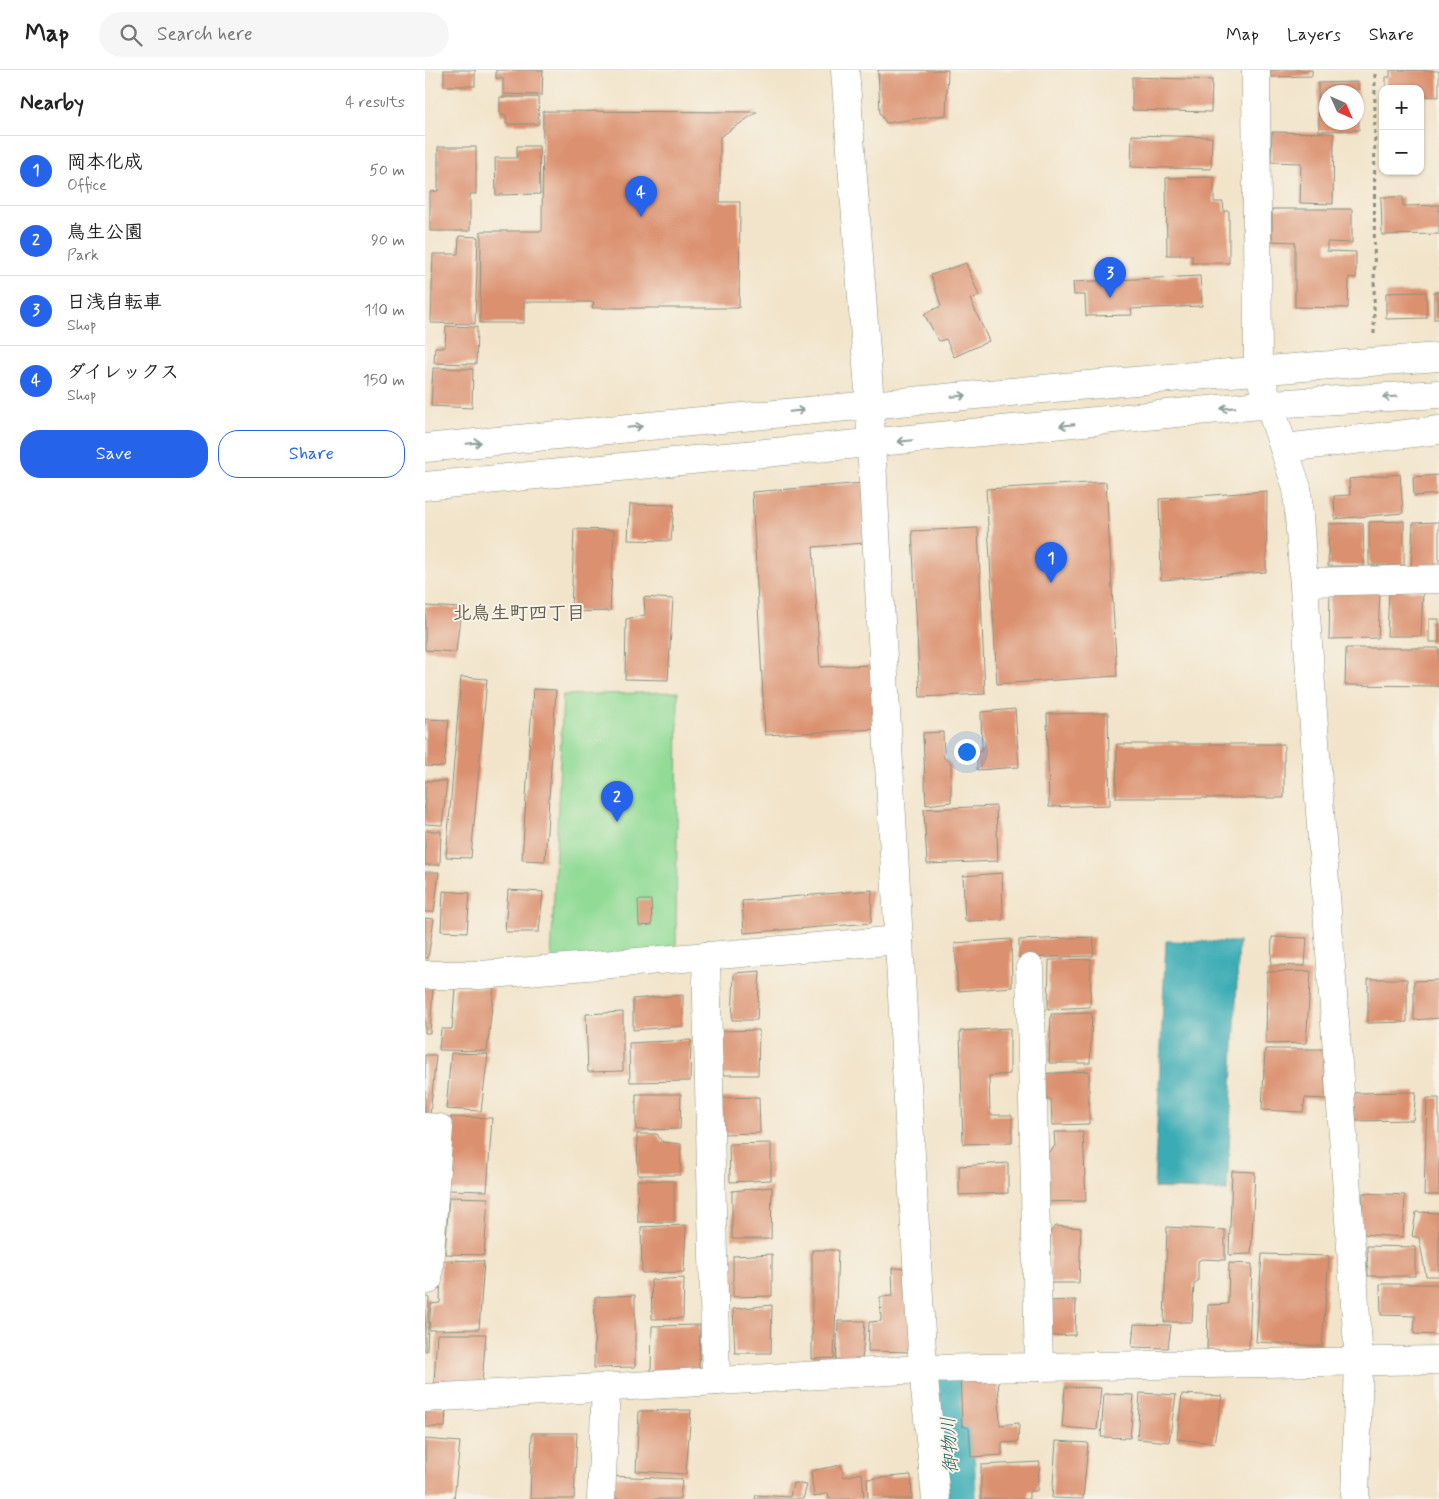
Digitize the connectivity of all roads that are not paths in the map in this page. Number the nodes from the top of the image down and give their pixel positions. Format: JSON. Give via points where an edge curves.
{"nodes":[{"id":1,"x":845,"y":70,"type":"edge"},
{"id":2,"x":1256,"y":70,"type":"edge"},
{"id":3,"x":1439,"y":357,"type":"edge"},
{"id":4,"x":1258,"y":370,"type":"junction"},
{"id":5,"x":1439,"y":394,"type":"edge"},
{"id":6,"x":870,"y":404,"type":"junction"},
{"id":7,"x":1270,"y":404,"type":"junction"},
{"id":8,"x":1439,"y":430,"type":"edge"},
{"id":9,"x":871,"y":444,"type":"junction"},
{"id":10,"x":425,"y":448,"type":"edge"},
{"id":11,"x":1285,"y":448,"type":"junction"},
{"id":12,"x":425,"y":486,"type":"edge"},
{"id":13,"x":1439,"y":579,"type":"edge"},
{"id":14,"x":1304,"y":582,"type":"junction"},
{"id":15,"x":899,"y":940,"type":"junction"},
{"id":16,"x":706,"y":956,"type":"junction"},
{"id":17,"x":1030,"y":968,"type":"dead end"},
{"id":18,"x":425,"y":975,"type":"edge"},
{"id":19,"x":425,"y":1127,"type":"edge"},
{"id":20,"x":425,"y":1280,"type":"edge"},
{"id":21,"x":1359,"y":1360,"type":"junction"},
{"id":22,"x":1439,"y":1360,"type":"edge"},
{"id":23,"x":1039,"y":1367,"type":"junction"},
{"id":24,"x":923,"y":1369,"type":"junction"},
{"id":25,"x":716,"y":1381,"type":"junction"},
{"id":26,"x":606,"y":1387,"type":"junction"},
{"id":27,"x":425,"y":1398,"type":"edge"},
{"id":28,"x":601,"y":1499,"type":"edge"},
{"id":29,"x":936,"y":1499,"type":"edge"},
{"id":30,"x":1355,"y":1499,"type":"edge"}],
"edges":[{"from":1,"to":6,"type":"street"},
{"from":2,"to":4,"type":"street"},
{"from":3,"to":4,"type":"street"},
{"from":6,"to":4,"type":"street","one_way":true},
{"from":4,"to":7,"type":"street"},
{"from":5,"to":7,"type":"street","one_way":true},
{"from":6,"to":9,"type":"street"},
{"from":10,"to":6,"type":"street","one_way":true},
{"from":7,"to":9,"type":"street","one_way":true},
{"from":7,"to":11,"type":"street"},
{"from":8,"to":11,"type":"street"},
{"from":9,"to":12,"type":"street"},
{"from":9,"to":15,"type":"street"},
{"from":11,"to":14,"type":"street","via":[[1297,488]]},
{"from":13,"to":14,"type":"street"},
{"from":14,"to":21,"type":"street"},
{"from":15,"to":16,"type":"street"},
{"from":15,"to":24,"type":"street"},
{"from":16,"to":18,"type":"street","via":[[481,975]]},
{"from":16,"to":25,"type":"street"},
{"from":17,"to":23,"type":"street"},
{"from":19,"to":20,"type":"street","via":[[439,1128],[428,1280]]},
{"from":21,"to":22,"type":"street"},
{"from":21,"to":23,"type":"street"},
{"from":21,"to":30,"type":"street"},
{"from":23,"to":24,"type":"street"},
{"from":24,"to":25,"type":"street"},
{"from":24,"to":29,"type":"street"},
{"from":25,"to":26,"type":"street"},
{"from":26,"to":27,"type":"street"},
{"from":26,"to":28,"type":"street"}]}
